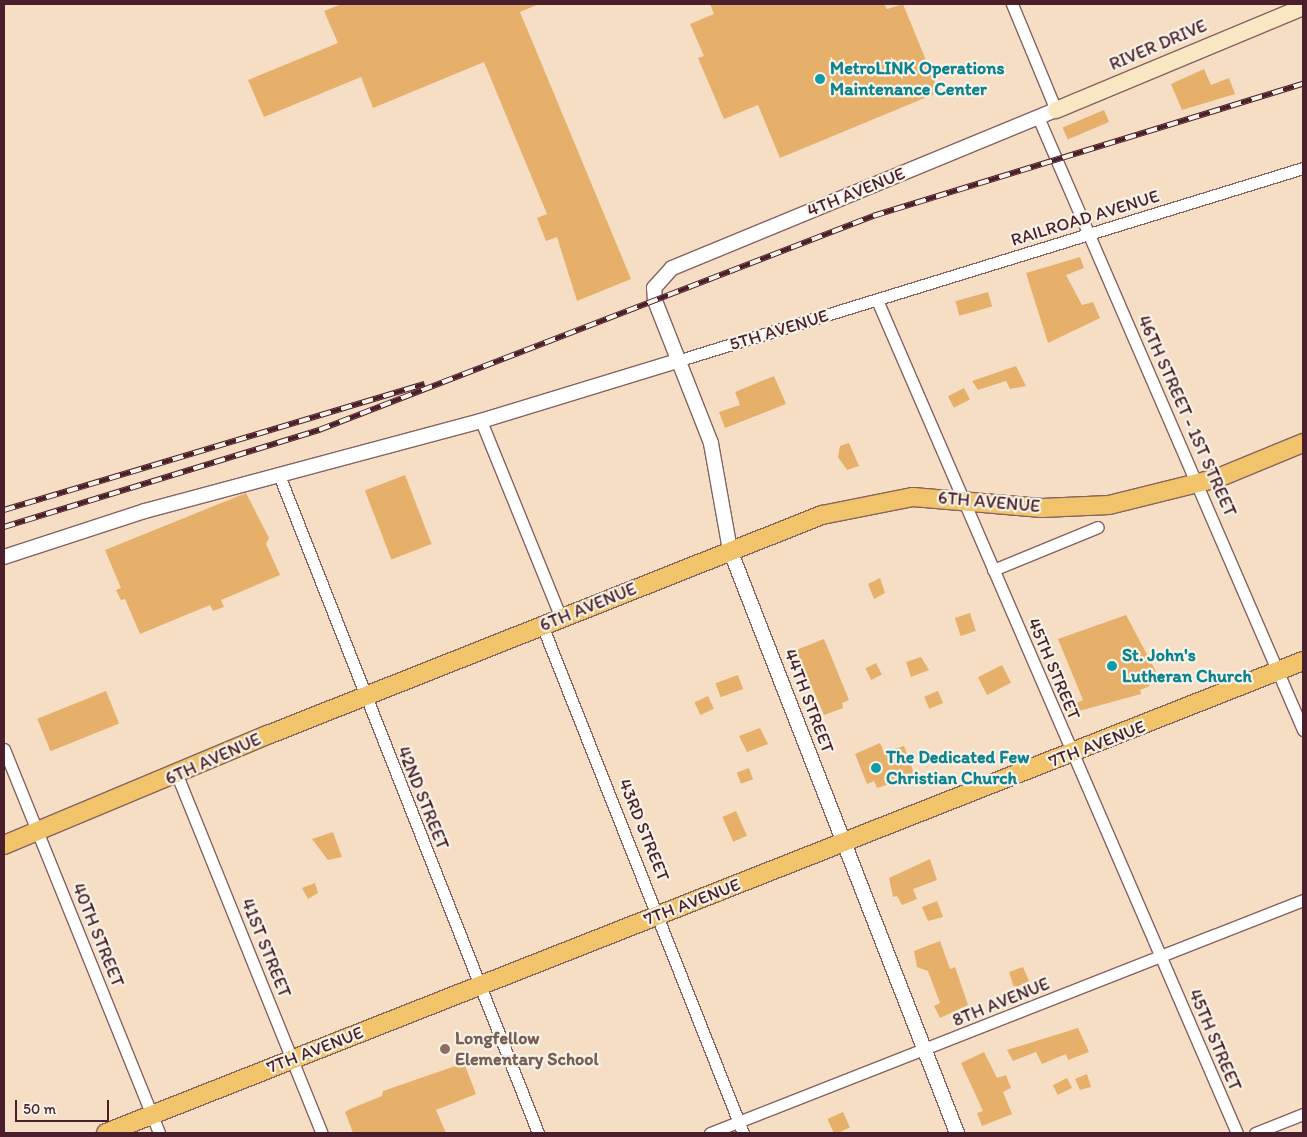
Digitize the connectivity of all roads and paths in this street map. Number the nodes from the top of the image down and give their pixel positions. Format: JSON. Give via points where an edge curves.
{"nodes":[{"id":1,"x":1012,"y":4,"type":"edge"},
{"id":2,"x":1303,"y":7,"type":"edge"},
{"id":3,"x":1056,"y":110,"type":"junction"},
{"id":4,"x":1038,"y":117,"type":"junction"},
{"id":5,"x":1303,"y":168,"type":"edge"},
{"id":6,"x":1088,"y":236,"type":"junction"},
{"id":7,"x":659,"y":278,"type":"joint"},
{"id":8,"x":877,"y":300,"type":"junction"},
{"id":9,"x":680,"y":360,"type":"junction"},
{"id":10,"x":481,"y":421,"type":"junction"},
{"id":11,"x":1303,"y":443,"type":"edge"},
{"id":12,"x":279,"y":475,"type":"junction"},
{"id":13,"x":1197,"y":483,"type":"junction"},
{"id":14,"x":962,"y":500,"type":"junction"},
{"id":15,"x":1098,"y":527,"type":"dead end"},
{"id":16,"x":730,"y":550,"type":"junction"},
{"id":17,"x":4,"y":556,"type":"edge"},
{"id":18,"x":992,"y":570,"type":"junction"},
{"id":19,"x":560,"y":618,"type":"junction"},
{"id":20,"x":542,"y":625,"type":"junction"},
{"id":21,"x":1303,"y":661,"type":"edge"},
{"id":22,"x":1278,"y":672,"type":"junction"},
{"id":23,"x":364,"y":696,"type":"junction"},
{"id":24,"x":1303,"y":730,"type":"edge"},
{"id":25,"x":4,"y":749,"type":"edge"},
{"id":26,"x":1071,"y":754,"type":"junction"},
{"id":27,"x":177,"y":776,"type":"junction"},
{"id":28,"x":38,"y":832,"type":"junction"},
{"id":29,"x":843,"y":843,"type":"junction"},
{"id":30,"x":4,"y":845,"type":"edge"},
{"id":31,"x":1303,"y":900,"type":"edge"},
{"id":32,"x":659,"y":915,"type":"junction"},
{"id":33,"x":1160,"y":957,"type":"junction"},
{"id":34,"x":480,"y":986,"type":"junction"},
{"id":35,"x":925,"y":1052,"type":"junction"},
{"id":36,"x":292,"y":1059,"type":"junction"},
{"id":37,"x":1303,"y":1114,"type":"edge"},
{"id":38,"x":152,"y":1115,"type":"junction"},
{"id":39,"x":739,"y":1122,"type":"junction"},
{"id":40,"x":106,"y":1133,"type":"edge"},
{"id":41,"x":159,"y":1133,"type":"edge"},
{"id":42,"x":322,"y":1133,"type":"edge"},
{"id":43,"x":538,"y":1133,"type":"edge"},
{"id":44,"x":710,"y":1133,"type":"edge"},
{"id":45,"x":743,"y":1133,"type":"edge"},
{"id":46,"x":957,"y":1133,"type":"edge"},
{"id":47,"x":1237,"y":1133,"type":"edge"},
{"id":48,"x":1255,"y":1133,"type":"edge"}],
"edges":[{"from":1,"to":3,"type":"street"},
{"from":2,"to":3,"type":"main road","name":"RIVER DRIVE"},
{"from":3,"to":4,"type":"street","name":"4TH AVENUE"},
{"from":4,"to":6,"type":"street","name":"46TH STREET - 1ST STREET"},
{"from":4,"to":7,"type":"street","name":"4TH AVENUE","via":[[672,268]]},
{"from":5,"to":6,"type":"street","name":"RAILROAD AVENUE"},
{"from":6,"to":8,"type":"street","name":"RAILROAD AVENUE"},
{"from":6,"to":13,"type":"street","name":"46TH STREET - 1ST STREET"},
{"from":7,"to":9,"type":"street","name":"44TH STREET","via":[[655,301]]},
{"from":8,"to":9,"type":"street","name":"5TH AVENUE"},
{"from":8,"to":14,"type":"street","name":"45TH STREET"},
{"from":9,"to":10,"type":"street"},
{"from":9,"to":16,"type":"street","name":"44TH STREET","via":[[712,443]]},
{"from":10,"to":12,"type":"street"},
{"from":10,"to":19,"type":"street"},
{"from":11,"to":13,"type":"main road"},
{"from":12,"to":17,"type":"street"},
{"from":12,"to":23,"type":"street","name":"42ND STREET"},
{"from":13,"to":14,"type":"main road","name":"6TH AVENUE","via":[[1090,507]]},
{"from":13,"to":22,"type":"street","name":"46TH STREET - 1ST STREET"},
{"from":14,"to":16,"type":"main road","name":"6TH AVENUE","via":[[913,497],[867,503]]},
{"from":14,"to":18,"type":"street","name":"45TH STREET"},
{"from":15,"to":18,"type":"street"},
{"from":16,"to":19,"type":"main road","name":"6TH AVENUE"},
{"from":16,"to":29,"type":"street","name":"44TH STREET"},
{"from":18,"to":26,"type":"street","name":"45TH STREET"},
{"from":19,"to":20,"type":"main road","name":"6TH AVENUE"},
{"from":20,"to":23,"type":"main road","name":"6TH AVENUE"},
{"from":20,"to":32,"type":"street","name":"43RD STREET"},
{"from":21,"to":22,"type":"main road"},
{"from":22,"to":24,"type":"street","name":"46TH STREET - 1ST STREET"},
{"from":22,"to":26,"type":"main road","name":"7TH AVENUE"},
{"from":23,"to":27,"type":"main road","name":"6TH AVENUE"},
{"from":23,"to":34,"type":"street","name":"42ND STREET"},
{"from":25,"to":28,"type":"street","name":"40TH STREET"},
{"from":26,"to":29,"type":"main road","name":"7TH AVENUE"},
{"from":26,"to":33,"type":"street","name":"45TH STREET"},
{"from":27,"to":28,"type":"main road","name":"6TH AVENUE"},
{"from":27,"to":36,"type":"street","name":"41ST STREET"},
{"from":28,"to":30,"type":"main road","name":"6TH AVENUE"},
{"from":28,"to":38,"type":"street","name":"40TH STREET"},
{"from":29,"to":32,"type":"main road","name":"7TH AVENUE"},
{"from":29,"to":35,"type":"street","name":"44TH STREET"},
{"from":31,"to":33,"type":"street","name":"8TH AVENUE"},
{"from":32,"to":34,"type":"main road","name":"7TH AVENUE"},
{"from":32,"to":39,"type":"street","name":"43RD STREET"},
{"from":33,"to":35,"type":"street","name":"8TH AVENUE"},
{"from":33,"to":47,"type":"street","name":"45TH STREET"},
{"from":34,"to":36,"type":"main road","name":"7TH AVENUE"},
{"from":34,"to":43,"type":"street","name":"42ND STREET"},
{"from":35,"to":39,"type":"street","name":"8TH AVENUE"},
{"from":35,"to":46,"type":"street","name":"44TH STREET"},
{"from":36,"to":38,"type":"main road","name":"7TH AVENUE"},
{"from":36,"to":42,"type":"street","name":"41ST STREET"},
{"from":37,"to":48,"type":"street"},
{"from":38,"to":40,"type":"main road","name":"7TH AVENUE"},
{"from":38,"to":41,"type":"street","name":"40TH STREET"},
{"from":39,"to":44,"type":"street","name":"8TH AVENUE"},
{"from":39,"to":45,"type":"street","name":"43RD STREET"}]}
